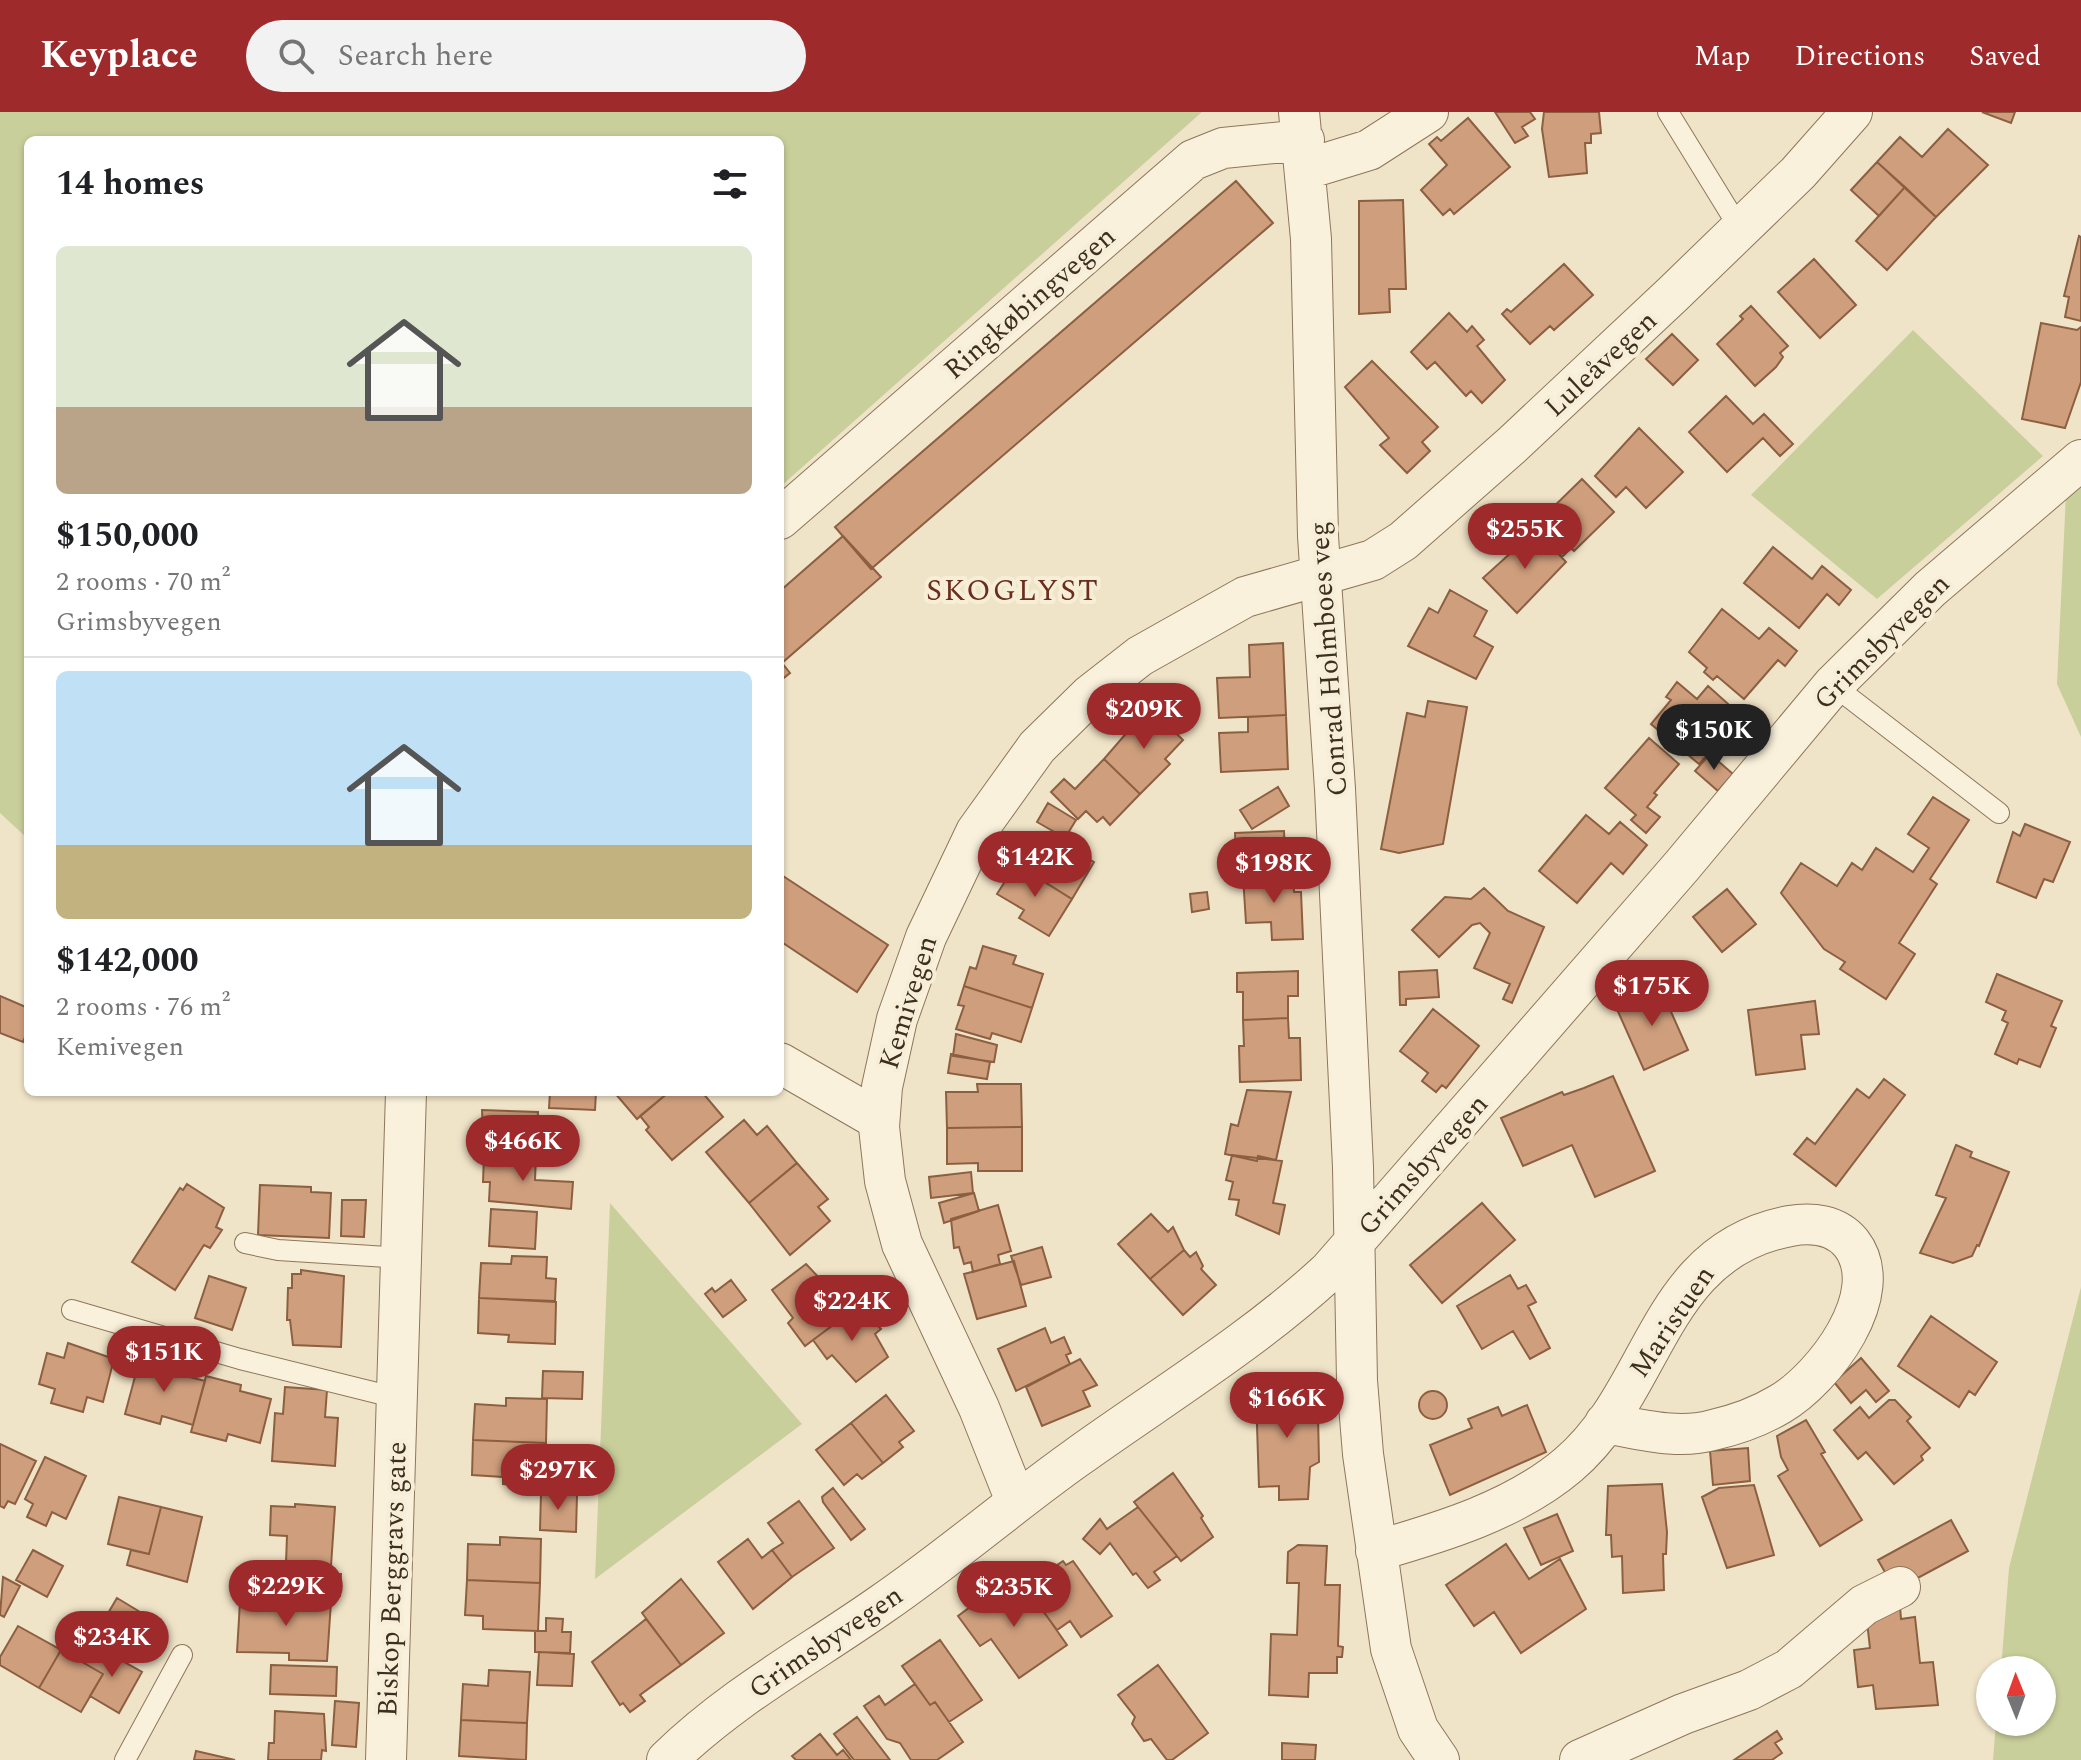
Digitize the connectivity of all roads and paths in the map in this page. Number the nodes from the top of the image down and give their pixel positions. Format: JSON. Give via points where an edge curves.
{"nodes":[{"id":1,"x":1428,"y":112,"type":"edge"},
{"id":2,"x":1668,"y":112,"type":"edge"},
{"id":3,"x":1852,"y":112,"type":"edge"},
{"id":4,"x":1304,"y":140,"type":"edge"},
{"id":5,"x":1740,"y":229,"type":"junction"},
{"id":6,"x":2081,"y":460,"type":"edge"},
{"id":7,"x":784,"y":516,"type":"edge"},
{"id":8,"x":1321,"y":575,"type":"junction"},
{"id":9,"x":1833,"y":685,"type":"junction"},
{"id":10,"x":1999,"y":813,"type":"dead end"},
{"id":11,"x":784,"y":1065,"type":"edge"},
{"id":12,"x":406,"y":1096,"type":"edge"},
{"id":13,"x":879,"y":1120,"type":"junction"},
{"id":14,"x":1355,"y":1239,"type":"junction"},
{"id":15,"x":245,"y":1243,"type":"dead end"},
{"id":16,"x":403,"y":1258,"type":"junction"},
{"id":17,"x":72,"y":1310,"type":"dead end"},
{"id":18,"x":397,"y":1398,"type":"junction"},
{"id":19,"x":1605,"y":1423,"type":"junction"},
{"id":20,"x":1016,"y":1501,"type":"junction"},
{"id":21,"x":1376,"y":1551,"type":"junction"},
{"id":22,"x":1900,"y":1587,"type":"dead end"},
{"id":23,"x":182,"y":1655,"type":"dead end"},
{"id":24,"x":125,"y":1760,"type":"edge"},
{"id":25,"x":386,"y":1760,"type":"edge"},
{"id":26,"x":667,"y":1760,"type":"edge"},
{"id":27,"x":1439,"y":1760,"type":"edge"},
{"id":28,"x":1580,"y":1760,"type":"edge"}],
"edges":[{"from":1,"to":4,"type":"street","via":[[1369,150]]},
{"from":2,"to":5,"type":"lane"},
{"from":3,"to":5,"type":"street","name":"Luleåvegen"},
{"from":4,"to":7,"type":"street","name":"Ringkøbingvegen","via":[[1223,148],[1193,160]]},
{"from":4,"to":8,"type":"street","name":"Conrad Holmboes veg"},
{"from":5,"to":8,"type":"street","name":"Luleåvegen","via":[[1403,541],[1373,560]]},
{"from":6,"to":9,"type":"street","name":"Grimsbyvegen","via":[[1930,589]]},
{"from":8,"to":13,"type":"street","name":"Kemivegen","via":[[1245,597],[1140,656],[1037,747],[976,832],[931,924],[897,1019]]},
{"from":8,"to":14,"type":"street","name":"Conrad Holmboes veg"},
{"from":9,"to":10,"type":"lane"},
{"from":9,"to":14,"type":"street","name":"Grimsbyvegen"},
{"from":11,"to":13,"type":"street"},
{"from":12,"to":16,"type":"street","name":"Biskop Berggravs gate"},
{"from":13,"to":20,"type":"street","name":"Kemivegen","via":[[885,1181],[902,1244]]},
{"from":14,"to":20,"type":"street","name":"Grimsbyvegen","via":[[1329,1271],[1255,1333]]},
{"from":14,"to":21,"type":"street","name":"Conrad Holmboes veg","via":[[1357,1381]]},
{"from":15,"to":16,"type":"lane"},
{"from":16,"to":18,"type":"street","name":"Biskop Berggravs gate"},
{"from":17,"to":18,"type":"lane"},
{"from":18,"to":25,"type":"street","name":"Biskop Berggravs gate"},
{"from":19,"to":19,"type":"street","name":"Maristuen","via":[[1683,1293],[1715,1257],[1750,1237],[1797,1224],[1815,1223],[1849,1240],[1863,1273],[1851,1327],[1820,1368],[1781,1403],[1710,1431],[1675,1435]]},
{"from":19,"to":21,"type":"street","name":"Maristuen","via":[[1569,1465],[1523,1496],[1464,1523]]},
{"from":20,"to":26,"type":"street","name":"Grimsbyvegen","via":[[881,1605],[777,1670]]},
{"from":21,"to":27,"type":"street","name":"Conrad Holmboes veg","via":[[1391,1649],[1418,1729]]},
{"from":22,"to":28,"type":"street","via":[[1864,1605],[1789,1669]]},
{"from":23,"to":24,"type":"lane"}]}
